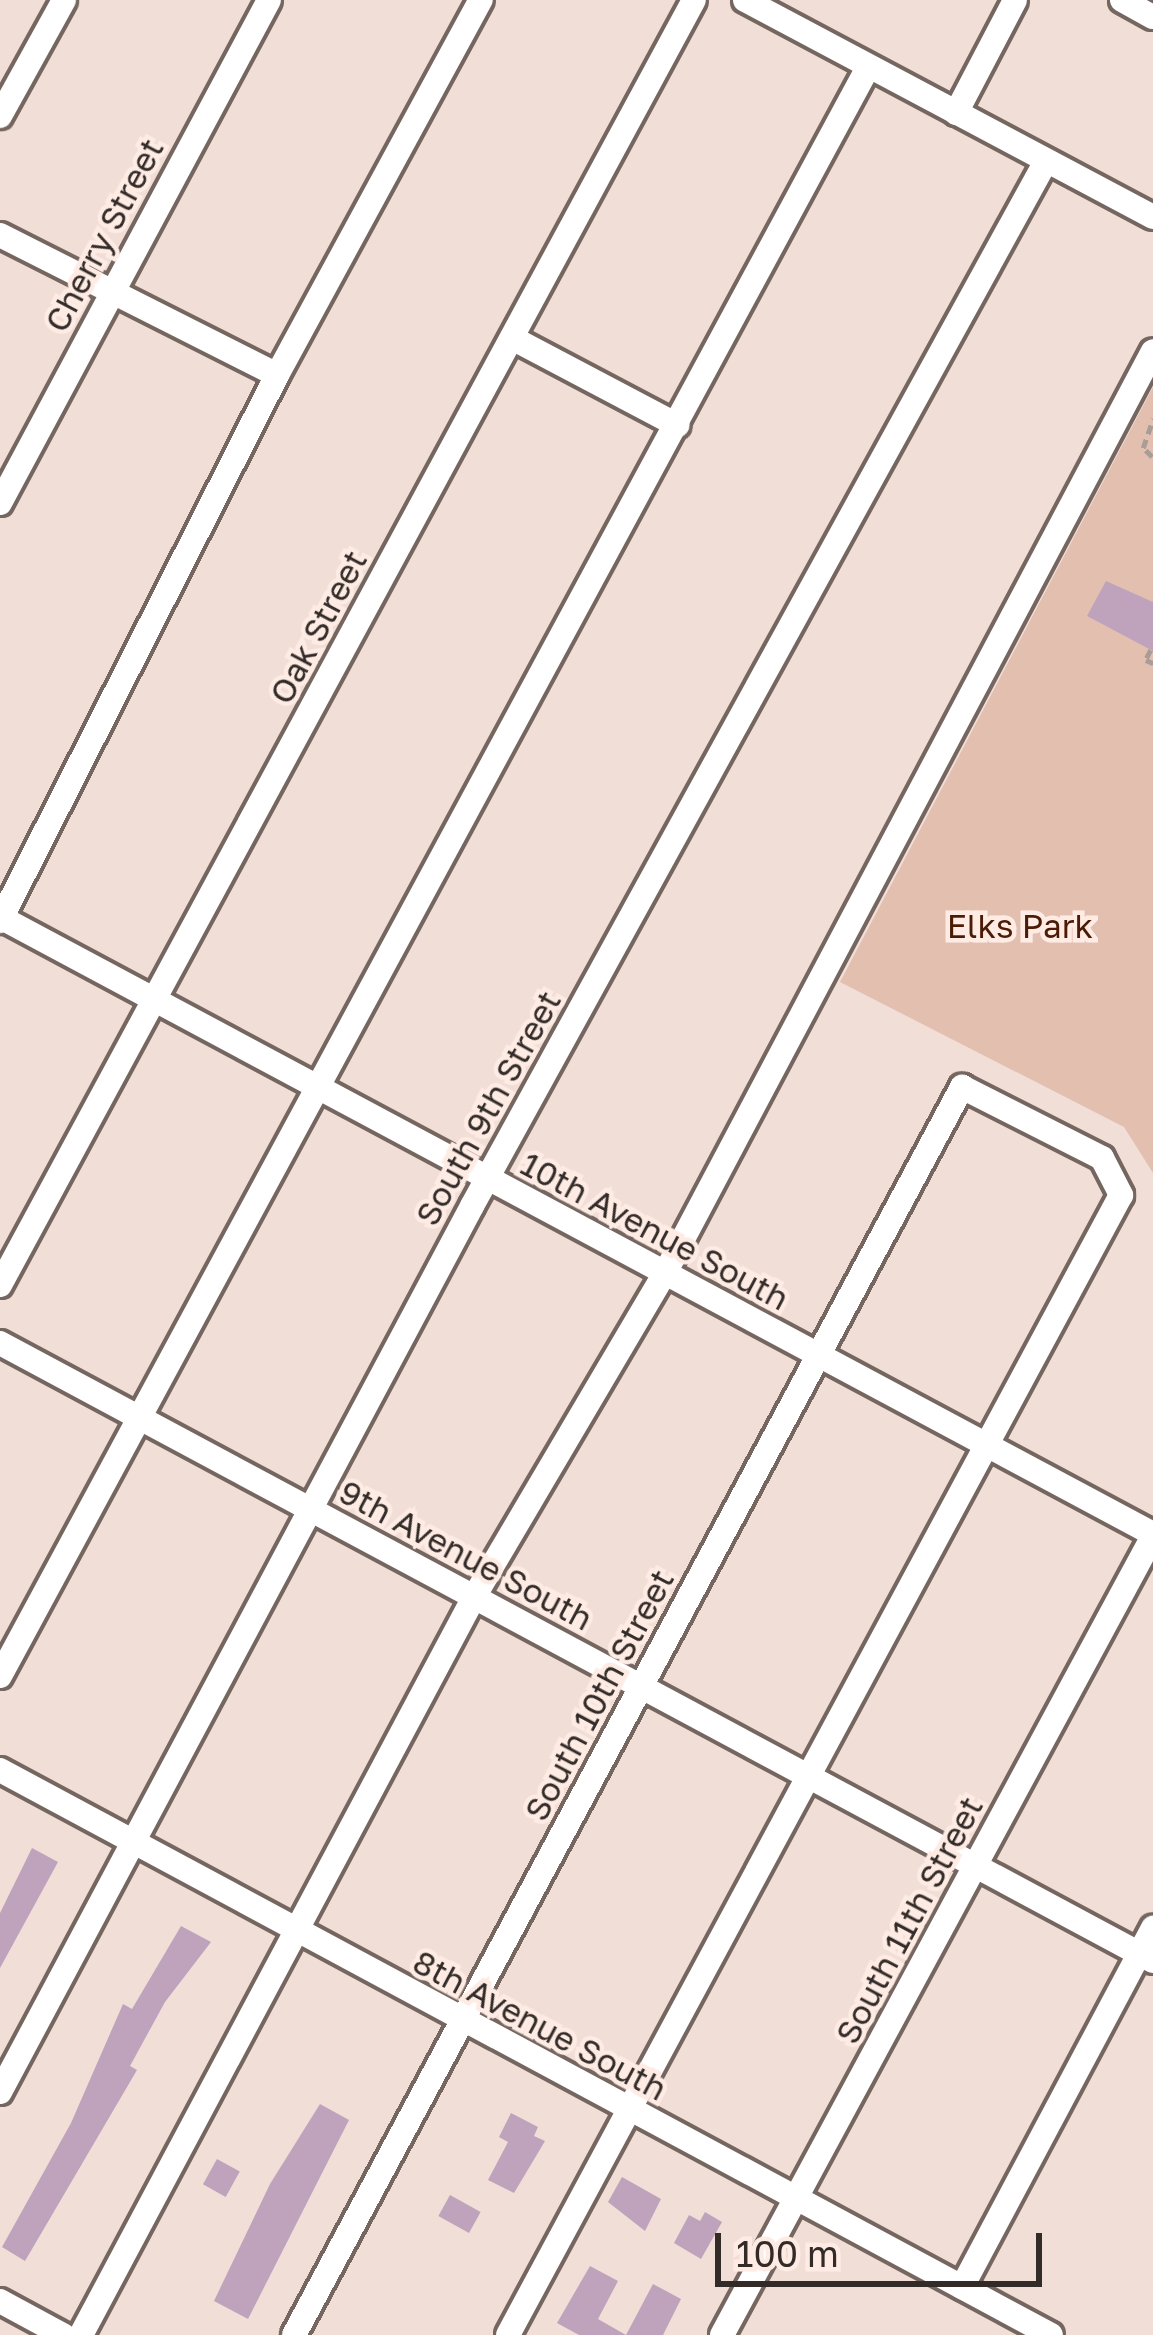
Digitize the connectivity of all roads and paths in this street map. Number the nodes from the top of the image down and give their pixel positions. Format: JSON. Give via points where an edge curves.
{"nodes":[{"id":1,"x":64,"y":0,"type":"edge"},
{"id":2,"x":269,"y":0,"type":"edge"},
{"id":3,"x":481,"y":0,"type":"edge"},
{"id":4,"x":694,"y":0,"type":"edge"},
{"id":5,"x":745,"y":0,"type":"edge"},
{"id":6,"x":1015,"y":0,"type":"edge"},
{"id":7,"x":1122,"y":0,"type":"edge"},
{"id":8,"x":1153,"y":17,"type":"edge"},
{"id":9,"x":868,"y":67,"type":"junction"},
{"id":10,"x":956,"y":113,"type":"junction"},
{"id":11,"x":0,"y":116,"type":"edge"},
{"id":12,"x":1046,"y":160,"type":"junction"},
{"id":13,"x":1153,"y":217,"type":"edge"},
{"id":14,"x":0,"y":235,"type":"edge"},
{"id":15,"x":111,"y":290,"type":"junction"},
{"id":16,"x":512,"y":338,"type":"junction"},
{"id":17,"x":1153,"y":351,"type":"edge"},
{"id":18,"x":277,"y":375,"type":"junction"},
{"id":19,"x":1153,"y":419,"type":"edge"},
{"id":20,"x":676,"y":425,"type":"junction"},
{"id":21,"x":1152,"y":457,"type":"edge"},
{"id":22,"x":0,"y":503,"type":"edge"},
{"id":23,"x":1151,"y":650,"type":"edge"},
{"id":24,"x":1153,"y":663,"type":"edge"},
{"id":25,"x":1,"y":918,"type":"edge"},
{"id":26,"x":154,"y":1000,"type":"junction"},
{"id":27,"x":320,"y":1088,"type":"junction"},
{"id":28,"x":487,"y":1178,"type":"junction"},
{"id":29,"x":664,"y":1275,"type":"junction"},
{"id":30,"x":0,"y":1285,"type":"edge"},
{"id":31,"x":0,"y":1343,"type":"edge"},
{"id":32,"x":821,"y":1358,"type":"junction"},
{"id":33,"x":142,"y":1418,"type":"junction"},
{"id":34,"x":984,"y":1444,"type":"junction"},
{"id":35,"x":309,"y":1508,"type":"junction"},
{"id":36,"x":1153,"y":1535,"type":"edge"},
{"id":37,"x":474,"y":1597,"type":"junction"},
{"id":38,"x":0,"y":1676,"type":"edge"},
{"id":39,"x":640,"y":1687,"type":"junction"},
{"id":40,"x":0,"y":1770,"type":"edge"},
{"id":41,"x":806,"y":1775,"type":"junction"},
{"id":42,"x":136,"y":1843,"type":"junction"},
{"id":43,"x":976,"y":1865,"type":"junction"},
{"id":44,"x":1153,"y":1928,"type":"edge"},
{"id":45,"x":296,"y":1930,"type":"junction"},
{"id":46,"x":1146,"y":1958,"type":"edge"},
{"id":47,"x":462,"y":2022,"type":"junction"},
{"id":48,"x":0,"y":2092,"type":"edge"},
{"id":49,"x":630,"y":2110,"type":"junction"},
{"id":50,"x":796,"y":2197,"type":"junction"},
{"id":51,"x":962,"y":2287,"type":"junction"},
{"id":52,"x":0,"y":2301,"type":"edge"},
{"id":53,"x":63,"y":2335,"type":"edge"},
{"id":54,"x":80,"y":2335,"type":"edge"},
{"id":55,"x":294,"y":2335,"type":"edge"},
{"id":56,"x":508,"y":2335,"type":"edge"},
{"id":57,"x":722,"y":2335,"type":"edge"},
{"id":58,"x":1051,"y":2335,"type":"edge"}],
"edges":[{"from":1,"to":11,"type":"street"},
{"from":2,"to":15,"type":"street","name":"Cherry Street"},
{"from":3,"to":18,"type":"street"},
{"from":4,"to":16,"type":"street","name":"Oak Street"},
{"from":5,"to":9,"type":"street"},
{"from":6,"to":10,"type":"street"},
{"from":7,"to":8,"type":"street"},
{"from":9,"to":10,"type":"street"},
{"from":9,"to":20,"type":"street"},
{"from":10,"to":12,"type":"street"},
{"from":12,"to":13,"type":"street"},
{"from":12,"to":28,"type":"street","name":"South 9th Street"},
{"from":14,"to":15,"type":"street"},
{"from":15,"to":18,"type":"street"},
{"from":15,"to":22,"type":"street","name":"Cherry Street"},
{"from":16,"to":20,"type":"street"},
{"from":16,"to":26,"type":"street","name":"Oak Street"},
{"from":17,"to":29,"type":"street"},
{"from":18,"to":25,"type":"street"},
{"from":19,"to":21,"type":"path","via":[[1143,448]]},
{"from":20,"to":27,"type":"street"},
{"from":23,"to":24,"type":"path","via":[[1146,659]]},
{"from":25,"to":26,"type":"street","name":"10th Avenue South"},
{"from":26,"to":27,"type":"street","name":"10th Avenue South"},
{"from":26,"to":30,"type":"street","name":"Oak Street"},
{"from":27,"to":28,"type":"street","name":"10th Avenue South"},
{"from":27,"to":33,"type":"street"},
{"from":28,"to":29,"type":"street","name":"10th Avenue South"},
{"from":28,"to":35,"type":"street","name":"South 9th Street"},
{"from":29,"to":32,"type":"street","name":"10th Avenue South"},
{"from":29,"to":37,"type":"street"},
{"from":31,"to":33,"type":"street","name":"9th Avenue South"},
{"from":32,"to":34,"type":"street","name":"10th Avenue South"},
{"from":32,"to":34,"type":"street","name":"South 10th Street","via":[[962,1087],[1102,1158],[1121,1195]]},
{"from":32,"to":39,"type":"street","name":"South 10th Street"},
{"from":33,"to":35,"type":"street","name":"9th Avenue South"},
{"from":33,"to":38,"type":"street"},
{"from":34,"to":36,"type":"street","name":"10th Avenue South"},
{"from":34,"to":41,"type":"street"},
{"from":35,"to":37,"type":"street","name":"9th Avenue South"},
{"from":35,"to":42,"type":"street","name":"South 9th Street"},
{"from":36,"to":43,"type":"street","name":"South 11th Street"},
{"from":37,"to":39,"type":"street","name":"9th Avenue South"},
{"from":37,"to":45,"type":"street"},
{"from":39,"to":41,"type":"street","name":"9th Avenue South"},
{"from":39,"to":47,"type":"street","name":"South 10th Street"},
{"from":40,"to":42,"type":"street","name":"8th Avenue South"},
{"from":41,"to":43,"type":"street","name":"9th Avenue South"},
{"from":41,"to":49,"type":"street"},
{"from":42,"to":45,"type":"street","name":"8th Avenue South"},
{"from":42,"to":48,"type":"street","name":"South 9th Street"},
{"from":43,"to":46,"type":"street","name":"9th Avenue South"},
{"from":43,"to":50,"type":"street","name":"South 11th Street"},
{"from":44,"to":46,"type":"street"},
{"from":45,"to":47,"type":"street","name":"8th Avenue South"},
{"from":45,"to":54,"type":"street"},
{"from":46,"to":51,"type":"street"},
{"from":47,"to":49,"type":"street","name":"8th Avenue South"},
{"from":47,"to":55,"type":"street","name":"South 10th Street"},
{"from":49,"to":50,"type":"street","name":"8th Avenue South"},
{"from":49,"to":56,"type":"street"},
{"from":50,"to":51,"type":"street","name":"8th Avenue South"},
{"from":50,"to":57,"type":"street","name":"South 11th Street"},
{"from":51,"to":58,"type":"street","name":"8th Avenue South"},
{"from":52,"to":53,"type":"street"}]}
